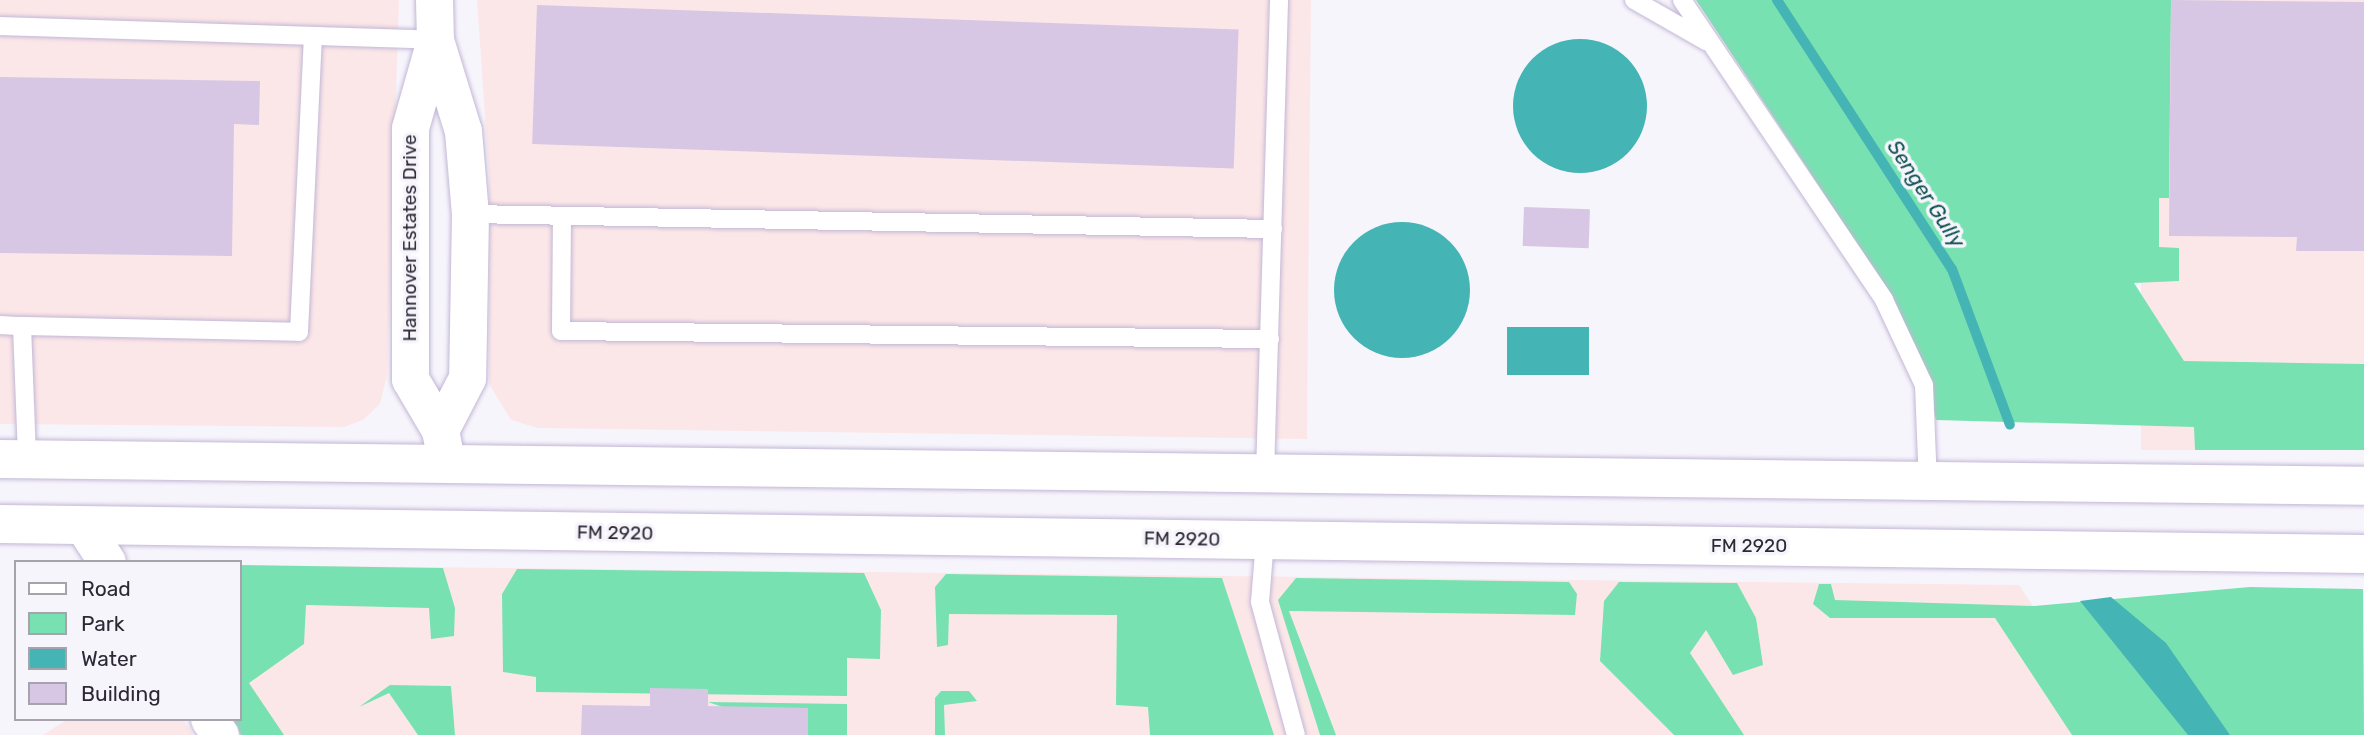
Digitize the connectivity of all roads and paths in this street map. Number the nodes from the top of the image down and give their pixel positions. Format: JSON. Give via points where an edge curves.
{"nodes":[{"id":1,"x":434,"y":0,"type":"edge"},
{"id":2,"x":1279,"y":0,"type":"edge"},
{"id":3,"x":1634,"y":0,"type":"edge"},
{"id":4,"x":1682,"y":0,"type":"edge"},
{"id":5,"x":0,"y":26,"type":"edge"},
{"id":6,"x":313,"y":36,"type":"junction"},
{"id":7,"x":435,"y":40,"type":"junction"},
{"id":8,"x":1709,"y":43,"type":"junction"},
{"id":9,"x":470,"y":214,"type":"junction"},
{"id":10,"x":562,"y":216,"type":"junction"},
{"id":11,"x":1273,"y":229,"type":"junction"},
{"id":12,"x":0,"y":325,"type":"edge"},
{"id":13,"x":22,"y":326,"type":"junction"},
{"id":14,"x":1270,"y":339,"type":"junction"},
{"id":15,"x":443,"y":448,"type":"junction"},
{"id":16,"x":13,"y":459,"type":"edge"},
{"id":17,"x":1265,"y":474,"type":"junction"},
{"id":18,"x":1928,"y":483,"type":"junction"},
{"id":19,"x":2364,"y":486,"type":"edge"},
{"id":20,"x":0,"y":524,"type":"edge"},
{"id":21,"x":83,"y":525,"type":"junction"},
{"id":22,"x":1265,"y":540,"type":"junction"},
{"id":23,"x":2364,"y":554,"type":"edge"},
{"id":24,"x":106,"y":560,"type":"edge"},
{"id":25,"x":1296,"y":735,"type":"edge"}],
"edges":[{"from":1,"to":7,"type":"street","name":"Hannover Estates Drive"},
{"from":2,"to":11,"type":"lane"},
{"from":3,"to":8,"type":"lane"},
{"from":4,"to":8,"type":"lane"},
{"from":5,"to":6,"type":"lane"},
{"from":6,"to":7,"type":"lane"},
{"from":6,"to":13,"type":"lane","via":[[299,332]]},
{"from":7,"to":9,"type":"street","name":"Hannover Estates Drive","via":[[463,131]]},
{"from":7,"to":15,"type":"street","name":"Hannover Estates Drive","via":[[410,128],[410,379]]},
{"from":8,"to":18,"type":"lane","via":[[1884,300],[1924,386]]},
{"from":9,"to":10,"type":"lane"},
{"from":9,"to":15,"type":"street","name":"Hannover Estates Drive","via":[[467,378]]},
{"from":10,"to":11,"type":"lane"},
{"from":10,"to":14,"type":"lane","via":[[561,331]]},
{"from":11,"to":14,"type":"lane"},
{"from":12,"to":13,"type":"lane"},
{"from":13,"to":16,"type":"lane"},
{"from":14,"to":17,"type":"lane"},
{"from":15,"to":16,"type":"main road"},
{"from":15,"to":17,"type":"main road"},
{"from":17,"to":18,"type":"main road"},
{"from":18,"to":19,"type":"main road"},
{"from":20,"to":21,"type":"main road","name":"FM 2920","number":"FM 2920"},
{"from":21,"to":22,"type":"main road","name":"FM 2920","number":"FM 2920"},
{"from":21,"to":24,"type":"street"},
{"from":22,"to":23,"type":"main road","name":"FM 2920","number":"FM 2920"},
{"from":22,"to":25,"type":"lane","via":[[1260,602]]}]}
